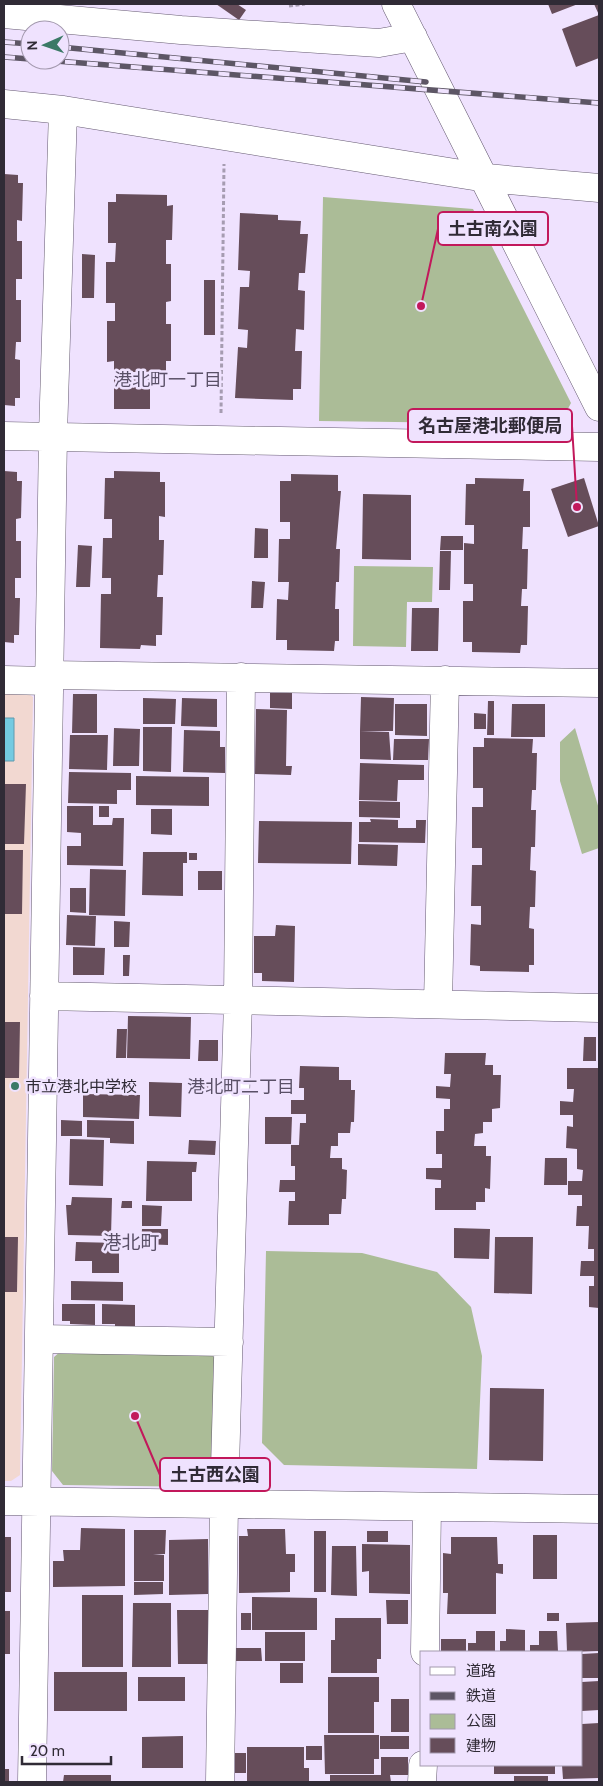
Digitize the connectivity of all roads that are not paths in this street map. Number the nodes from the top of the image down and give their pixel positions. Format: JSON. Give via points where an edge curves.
{"nodes":[{"id":1,"x":396,"y":4,"type":"edge"},
{"id":2,"x":4,"y":14,"type":"edge"},
{"id":3,"x":413,"y":36,"type":"junction"},
{"id":4,"x":4,"y":104,"type":"edge"},
{"id":5,"x":63,"y":110,"type":"junction"},
{"id":6,"x":486,"y":178,"type":"junction"},
{"id":7,"x":599,"y":188,"type":"edge"},
{"id":8,"x":599,"y":407,"type":"edge"},
{"id":9,"x":53,"y":435,"type":"junction"},
{"id":10,"x":4,"y":436,"type":"edge"},
{"id":11,"x":599,"y":447,"type":"edge"},
{"id":12,"x":241,"y":677,"type":"junction"},
{"id":13,"x":49,"y":678,"type":"junction"},
{"id":14,"x":4,"y":680,"type":"edge"},
{"id":15,"x":445,"y":680,"type":"junction"},
{"id":16,"x":599,"y":682,"type":"edge"},
{"id":17,"x":44,"y":996,"type":"junction"},
{"id":18,"x":238,"y":1000,"type":"junction"},
{"id":19,"x":438,"y":1004,"type":"junction"},
{"id":20,"x":599,"y":1008,"type":"edge"},
{"id":21,"x":39,"y":1339,"type":"junction"},
{"id":22,"x":229,"y":1342,"type":"junction"},
{"id":23,"x":4,"y":1501,"type":"edge"},
{"id":24,"x":36,"y":1502,"type":"junction"},
{"id":25,"x":224,"y":1504,"type":"junction"},
{"id":26,"x":428,"y":1507,"type":"junction"},
{"id":27,"x":599,"y":1509,"type":"edge"},
{"id":28,"x":425,"y":1651,"type":"edge"},
{"id":29,"x":423,"y":1766,"type":"edge"},
{"id":30,"x":32,"y":1782,"type":"edge"},
{"id":31,"x":220,"y":1782,"type":"edge"},
{"id":32,"x":422,"y":1782,"type":"edge"}],
"edges":[{"from":1,"to":3,"type":"street"},
{"from":2,"to":3,"type":"street","via":[[379,43]]},
{"from":3,"to":6,"type":"street"},
{"from":4,"to":5,"type":"street"},
{"from":5,"to":6,"type":"street"},
{"from":5,"to":9,"type":"street"},
{"from":6,"to":7,"type":"street"},
{"from":6,"to":8,"type":"street"},
{"from":9,"to":10,"type":"street"},
{"from":9,"to":11,"type":"street"},
{"from":9,"to":13,"type":"street"},
{"from":12,"to":13,"type":"street"},
{"from":12,"to":15,"type":"street"},
{"from":12,"to":18,"type":"street"},
{"from":13,"to":14,"type":"street"},
{"from":13,"to":17,"type":"street"},
{"from":15,"to":16,"type":"street"},
{"from":15,"to":19,"type":"street"},
{"from":17,"to":18,"type":"street"},
{"from":17,"to":21,"type":"street"},
{"from":18,"to":19,"type":"street"},
{"from":18,"to":22,"type":"street"},
{"from":19,"to":20,"type":"street"},
{"from":21,"to":22,"type":"street"},
{"from":21,"to":24,"type":"street"},
{"from":22,"to":25,"type":"street"},
{"from":23,"to":24,"type":"street"},
{"from":24,"to":25,"type":"street"},
{"from":24,"to":30,"type":"street"},
{"from":25,"to":26,"type":"street"},
{"from":25,"to":31,"type":"street"},
{"from":26,"to":27,"type":"street"},
{"from":26,"to":28,"type":"street"},
{"from":29,"to":32,"type":"street"}]}
